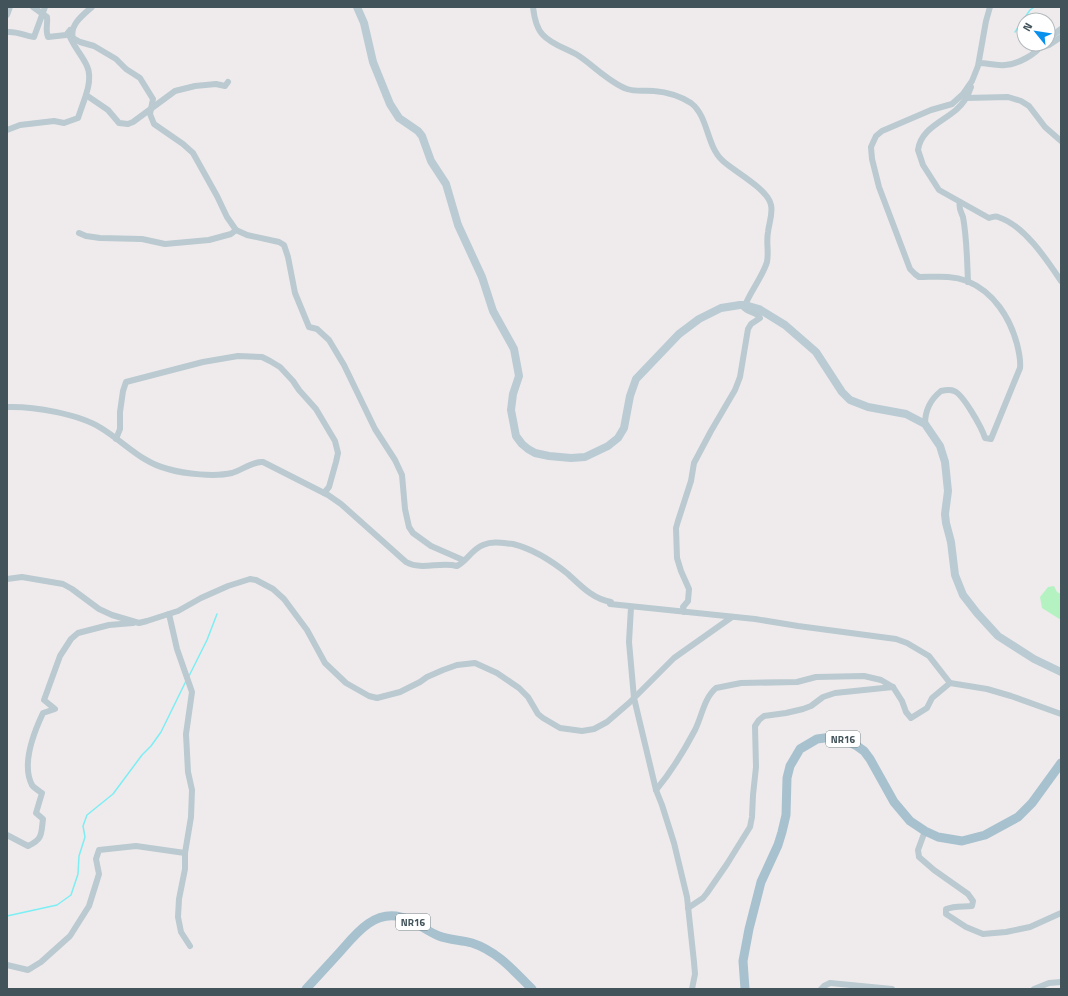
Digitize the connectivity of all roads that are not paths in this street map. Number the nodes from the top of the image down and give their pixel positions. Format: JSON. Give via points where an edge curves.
{"nodes":[{"id":1,"x":10,"y":7,"type":"edge"},
{"id":2,"x":33,"y":7,"type":"edge"},
{"id":3,"x":45,"y":7,"type":"edge"},
{"id":4,"x":92,"y":7,"type":"edge"},
{"id":5,"x":356,"y":7,"type":"edge"},
{"id":6,"x":533,"y":7,"type":"edge"},
{"id":7,"x":990,"y":7,"type":"edge"},
{"id":8,"x":42,"y":14,"type":"junction"},
{"id":9,"x":7,"y":15,"type":"edge"},
{"id":10,"x":75,"y":26,"type":"junction"},
{"id":11,"x":7,"y":32,"type":"edge"},
{"id":12,"x":68,"y":33,"type":"junction"},
{"id":13,"x":1034,"y":52,"type":"edge"},
{"id":14,"x":979,"y":63,"type":"junction"},
{"id":15,"x":972,"y":81,"type":"junction"},
{"id":16,"x":228,"y":82,"type":"dead end"},
{"id":17,"x":86,"y":95,"type":"junction"},
{"id":18,"x":966,"y":98,"type":"junction"},
{"id":19,"x":150,"y":108,"type":"junction"},
{"id":20,"x":7,"y":130,"type":"edge"},
{"id":21,"x":1061,"y":141,"type":"edge"},
{"id":22,"x":960,"y":202,"type":"junction"},
{"id":23,"x":236,"y":230,"type":"junction"},
{"id":24,"x":79,"y":233,"type":"dead end"},
{"id":25,"x":1061,"y":281,"type":"edge"},
{"id":26,"x":968,"y":282,"type":"junction"},
{"id":27,"x":745,"y":305,"type":"junction"},
{"id":28,"x":7,"y":407,"type":"edge"},
{"id":29,"x":925,"y":424,"type":"junction"},
{"id":30,"x":116,"y":439,"type":"junction"},
{"id":31,"x":324,"y":493,"type":"junction"},
{"id":32,"x":463,"y":560,"type":"junction"},
{"id":33,"x":7,"y":579,"type":"edge"},
{"id":34,"x":631,"y":607,"type":"junction"},
{"id":35,"x":684,"y":612,"type":"junction"},
{"id":36,"x":168,"y":614,"type":"junction"},
{"id":37,"x":732,"y":617,"type":"junction"},
{"id":38,"x":138,"y":623,"type":"junction"},
{"id":39,"x":1061,"y":672,"type":"edge"},
{"id":40,"x":950,"y":682,"type":"junction"},
{"id":41,"x":893,"y":687,"type":"junction"},
{"id":42,"x":634,"y":698,"type":"junction"},
{"id":43,"x":1061,"y":714,"type":"edge"},
{"id":44,"x":1061,"y":763,"type":"edge"},
{"id":45,"x":656,"y":790,"type":"junction"},
{"id":46,"x":925,"y":831,"type":"junction"},
{"id":47,"x":7,"y":835,"type":"edge"},
{"id":48,"x":185,"y":853,"type":"junction"},
{"id":49,"x":688,"y":908,"type":"junction"},
{"id":50,"x":1061,"y":913,"type":"edge"},
{"id":51,"x":190,"y":946,"type":"dead end"},
{"id":52,"x":7,"y":965,"type":"edge"},
{"id":53,"x":1061,"y":982,"type":"edge"},
{"id":54,"x":306,"y":989,"type":"edge"},
{"id":55,"x":532,"y":989,"type":"edge"},
{"id":56,"x":692,"y":989,"type":"edge"},
{"id":57,"x":745,"y":989,"type":"edge"},
{"id":58,"x":821,"y":989,"type":"edge"},
{"id":59,"x":892,"y":989,"type":"edge"},
{"id":60,"x":1034,"y":989,"type":"edge"}],
"edges":[{"from":1,"to":9,"type":"street"},
{"from":2,"to":8,"type":"street"},
{"from":3,"to":8,"type":"street"},
{"from":4,"to":10,"type":"street","via":[[82,15]]},
{"from":5,"to":27,"type":"main road","via":[[364,23],[373,62],[390,104],[399,118],[422,136],[431,161],[446,184],[458,225],[479,270],[493,311],[514,349],[519,376],[511,401],[512,418],[518,440],[528,449],[545,455],[575,458],[585,457],[608,446],[618,438],[624,428],[630,394],[639,375],[679,334],[700,319],[721,308]]},
{"from":6,"to":27,"type":"street","via":[[538,29],[544,36],[579,56],[618,85],[636,91],[663,92],[690,103],[697,110],[720,158],[754,184],[769,200],[772,209],[767,233],[766,262]]},
{"from":7,"to":14,"type":"street"},
{"from":8,"to":11,"type":"street","via":[[34,37],[20,32]]},
{"from":8,"to":12,"type":"street","via":[[47,16],[48,37]]},
{"from":10,"to":12,"type":"street"},
{"from":10,"to":19,"type":"street","via":[[73,38],[105,51],[140,78],[153,99]]},
{"from":12,"to":17,"type":"street","via":[[86,63],[91,78]]},
{"from":13,"to":14,"type":"street","via":[[1010,64]]},
{"from":14,"to":15,"type":"street"},
{"from":15,"to":18,"type":"street"},
{"from":15,"to":26,"type":"street","via":[[952,104],[882,131],[876,136],[870,150],[879,187],[910,268],[919,277],[951,276]]},
{"from":16,"to":19,"type":"street","via":[[225,86],[216,84],[182,88]]},
{"from":17,"to":19,"type":"street","via":[[108,110],[118,123],[128,124]]},
{"from":17,"to":20,"type":"street","via":[[78,118],[74,120],[64,123],[54,121],[20,124]]},
{"from":18,"to":21,"type":"street","via":[[1017,99],[1029,106],[1045,127]]},
{"from":18,"to":22,"type":"street","via":[[954,111],[927,131],[918,150],[923,165],[936,186]]},
{"from":19,"to":23,"type":"street","via":[[156,126],[193,153]]},
{"from":22,"to":25,"type":"street","via":[[989,218],[998,217],[1018,228],[1040,250]]},
{"from":22,"to":26,"type":"street","via":[[968,256]]},
{"from":23,"to":24,"type":"street","via":[[231,234],[209,240],[165,244],[142,239],[100,238]]},
{"from":23,"to":32,"type":"street","via":[[284,245],[295,293],[309,327],[317,329],[329,340],[344,364],[375,430],[402,475],[409,527],[423,541]]},
{"from":26,"to":29,"type":"street","via":[[990,296],[1002,310],[1013,332],[1020,368],[991,439],[986,438],[973,414],[953,390],[941,391],[934,398],[924,416]]},
{"from":27,"to":29,"type":"main road","via":[[759,309],[785,325],[816,352],[850,400],[868,407],[906,414]]},
{"from":27,"to":35,"type":"street","via":[[747,311],[760,318],[748,329],[740,377],[734,393],[694,463],[676,528],[679,565],[689,589],[688,601],[682,607]]},
{"from":28,"to":30,"type":"street","via":[[40,409],[83,420],[100,427]]},
{"from":29,"to":39,"type":"main road","via":[[940,446],[945,462],[948,491],[946,518],[955,575],[963,595],[998,636],[1034,659]]},
{"from":30,"to":31,"type":"street","via":[[154,465],[170,470],[222,474],[262,462]]},
{"from":30,"to":31,"type":"street","via":[[120,429],[120,412],[126,382],[203,362],[238,356],[262,357],[280,367],[293,381],[316,409],[335,441],[338,453],[329,487]]},
{"from":31,"to":32,"type":"street","via":[[341,504],[409,563],[418,566],[457,566]]},
{"from":32,"to":34,"type":"street","via":[[472,551],[484,545],[501,542],[525,547],[544,557],[567,573],[582,588],[602,600],[611,602],[610,604]]},
{"from":33,"to":38,"type":"street","via":[[22,578],[63,584],[99,609]]},
{"from":34,"to":35,"type":"street"},
{"from":34,"to":42,"type":"street","via":[[629,642]]},
{"from":35,"to":37,"type":"street"},
{"from":36,"to":38,"type":"street"},
{"from":36,"to":42,"type":"street","via":[[228,586],[254,579],[273,589],[284,599],[310,636],[325,664],[346,683],[377,698],[400,692],[426,677],[452,667],[475,663],[510,681],[528,697],[538,714],[560,728],[582,732],[594,729],[607,722]]},
{"from":36,"to":48,"type":"street","via":[[192,692],[186,734],[188,772],[192,790],[191,817]]},
{"from":37,"to":40,"type":"street","via":[[900,640],[929,656]]},
{"from":37,"to":42,"type":"street","via":[[674,658]]},
{"from":38,"to":47,"type":"street","via":[[110,625],[78,633],[60,656],[44,700],[55,709],[43,713],[30,746],[28,770],[32,786],[42,793],[36,813],[43,819],[41,836],[28,846]]},
{"from":40,"to":41,"type":"street","via":[[932,698],[927,708],[911,718]]},
{"from":40,"to":43,"type":"street","via":[[993,690]]},
{"from":41,"to":45,"type":"street","via":[[881,680],[858,676],[816,677],[797,682],[741,683],[716,688],[706,701],[686,746]]},
{"from":41,"to":49,"type":"street","via":[[835,692],[803,709],[764,716],[759,720],[755,726],[756,767],[750,827],[707,893]]},
{"from":42,"to":45,"type":"street"},
{"from":44,"to":46,"type":"main road","number":"NR16","via":[[1032,803],[1018,817],[985,835],[962,841],[938,837]]},
{"from":45,"to":49,"type":"street","via":[[674,843]]},
{"from":46,"to":50,"type":"street","via":[[918,850],[919,857],[968,894],[973,901],[972,906],[946,909],[946,914],[966,927],[983,934],[1006,932],[1030,927]]},
{"from":46,"to":57,"type":"main road","number":"NR16","via":[[910,821],[894,802],[864,750],[832,737],[817,739],[800,749],[790,766],[787,778],[786,815],[782,832],[761,882],[749,929],[744,961]]},
{"from":48,"to":51,"type":"street","via":[[178,917],[181,932]]},
{"from":48,"to":52,"type":"street","via":[[136,846],[99,850],[96,859],[99,874],[89,906],[70,936],[28,970]]},
{"from":49,"to":56,"type":"street","via":[[695,968]]},
{"from":53,"to":60,"type":"street"},
{"from":54,"to":55,"type":"main road","number":"NR16","via":[[354,936],[374,920],[386,915],[402,917],[441,936],[469,942],[486,949],[508,964]]},
{"from":58,"to":59,"type":"street","via":[[830,983]]}]}
